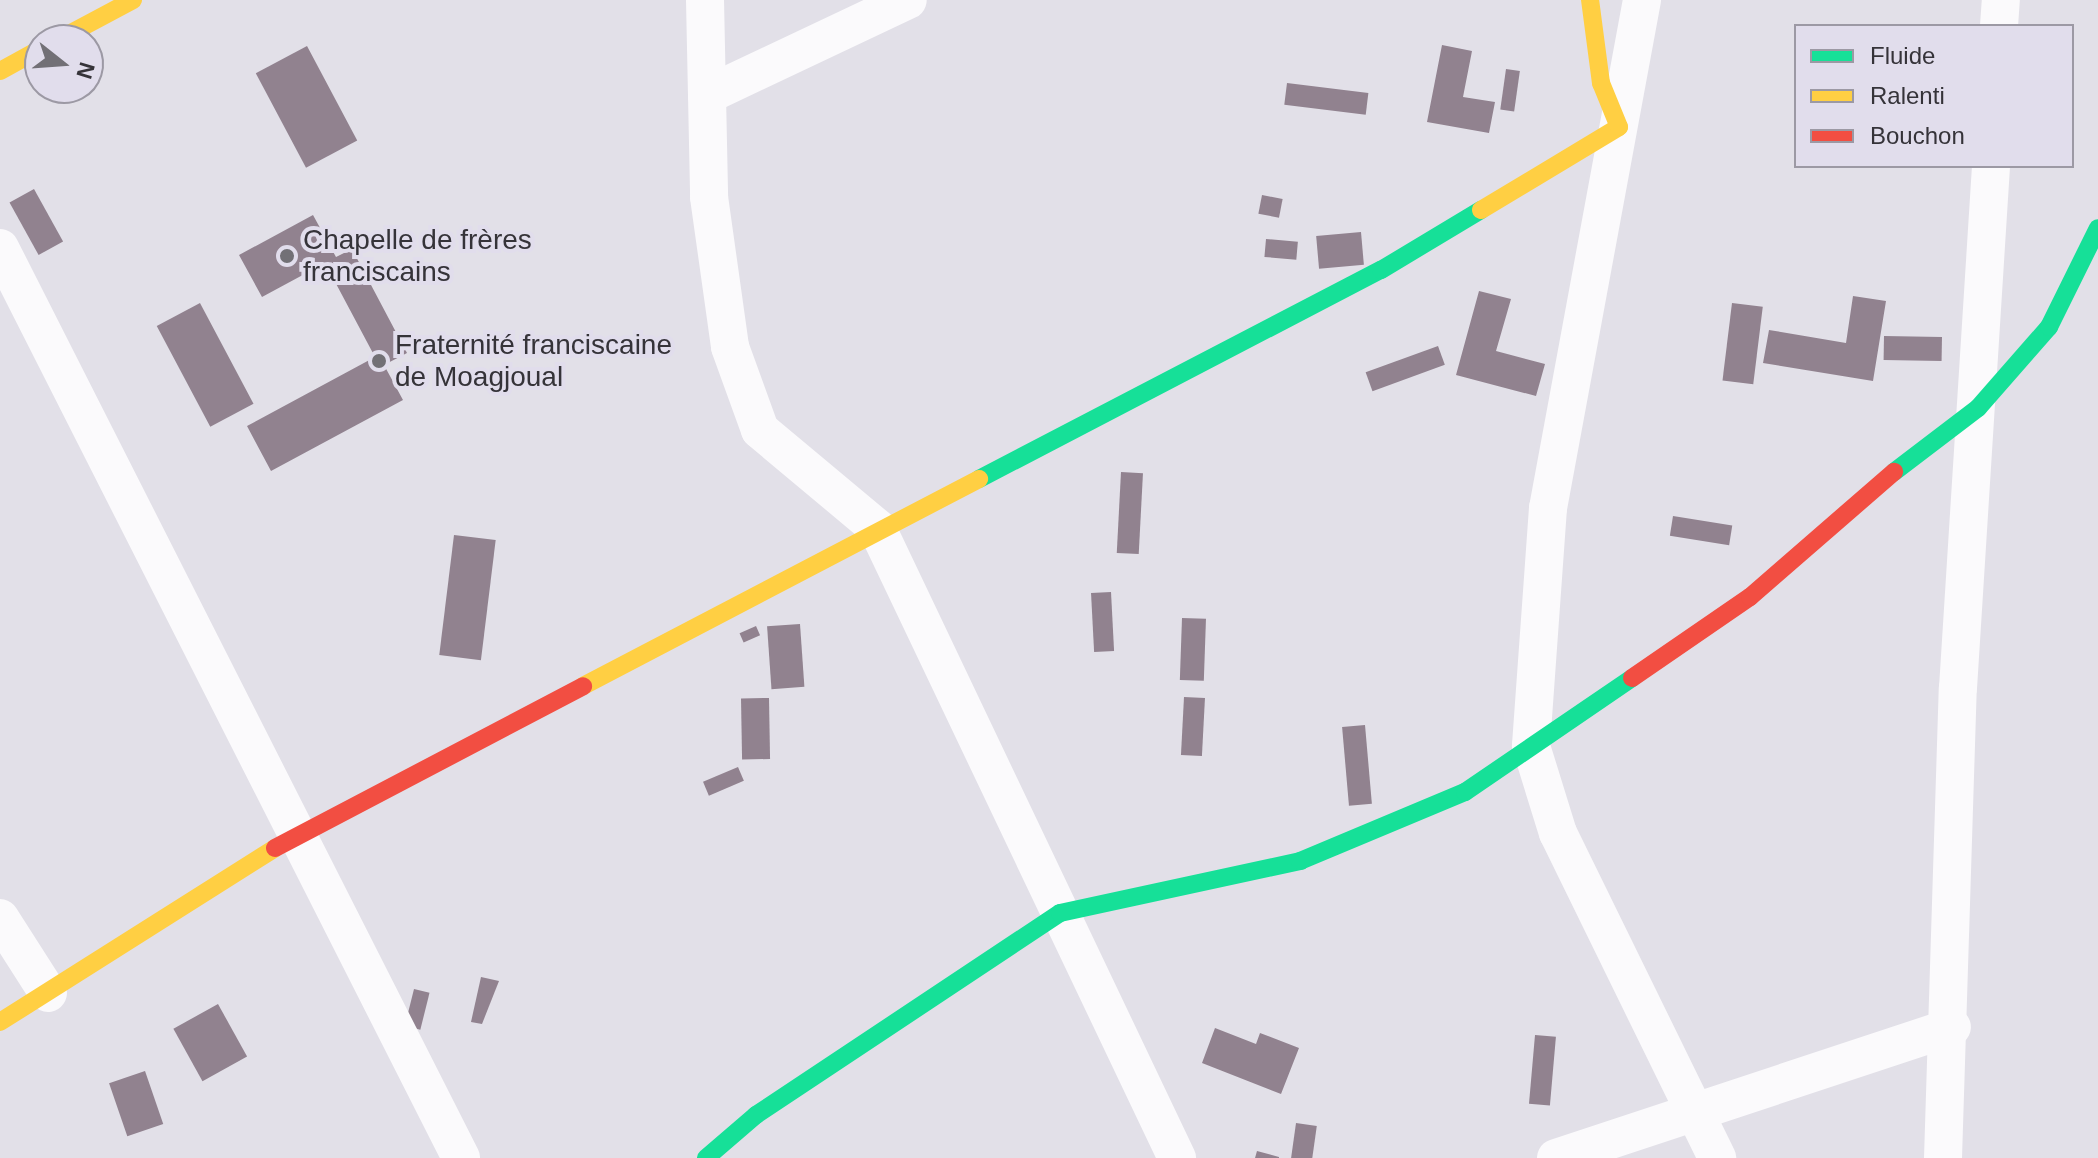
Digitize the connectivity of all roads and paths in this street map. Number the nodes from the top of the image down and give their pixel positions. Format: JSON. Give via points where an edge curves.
{"nodes":[{"id":1,"x":133,"y":0,"type":"edge"},
{"id":2,"x":705,"y":0,"type":"edge"},
{"id":3,"x":908,"y":0,"type":"edge"},
{"id":4,"x":1590,"y":0,"type":"edge"},
{"id":5,"x":1642,"y":0,"type":"edge"},
{"id":6,"x":2001,"y":0,"type":"edge"},
{"id":7,"x":88,"y":24,"type":"edge"},
{"id":8,"x":1999,"y":24,"type":"edge"},
{"id":9,"x":24,"y":58,"type":"edge"},
{"id":10,"x":0,"y":71,"type":"edge"},
{"id":11,"x":707,"y":95,"type":"junction"},
{"id":12,"x":1619,"y":127,"type":"junction"},
{"id":13,"x":1991,"y":168,"type":"edge"},
{"id":14,"x":2098,"y":228,"type":"edge"},
{"id":15,"x":0,"y":248,"type":"edge"},
{"id":16,"x":1978,"y":408,"type":"junction"},
{"id":17,"x":877,"y":528,"type":"junction"},
{"id":18,"x":1531,"y":746,"type":"junction"},
{"id":19,"x":298,"y":834,"type":"junction"},
{"id":20,"x":1060,"y":913,"type":"junction"},
{"id":21,"x":0,"y":918,"type":"edge"},
{"id":22,"x":48,"y":993,"type":"junction"},
{"id":23,"x":0,"y":1022,"type":"edge"},
{"id":24,"x":1952,"y":1027,"type":"junction"},
{"id":25,"x":1694,"y":1111,"type":"junction"},
{"id":26,"x":461,"y":1158,"type":"edge"},
{"id":27,"x":706,"y":1158,"type":"edge"},
{"id":28,"x":1177,"y":1158,"type":"edge"},
{"id":29,"x":1556,"y":1158,"type":"edge"},
{"id":30,"x":1717,"y":1158,"type":"edge"},
{"id":31,"x":1943,"y":1158,"type":"edge"}],
"edges":[{"from":1,"to":7,"type":"street"},
{"from":2,"to":11,"type":"street"},
{"from":3,"to":11,"type":"street"},
{"from":4,"to":12,"type":"street","via":[[1601,83]]},
{"from":5,"to":12,"type":"street"},
{"from":6,"to":8,"type":"street"},
{"from":9,"to":10,"type":"street"},
{"from":11,"to":17,"type":"street","via":[[709,197],[730,347],[760,430]]},
{"from":12,"to":17,"type":"street","via":[[1381,270]]},
{"from":12,"to":18,"type":"street","via":[[1548,508]]},
{"from":13,"to":16,"type":"street"},
{"from":14,"to":16,"type":"street","via":[[2049,327]]},
{"from":15,"to":19,"type":"street"},
{"from":16,"to":18,"type":"street","via":[[1871,489],[1750,597]]},
{"from":16,"to":24,"type":"street","via":[[1958,688]]},
{"from":17,"to":19,"type":"street"},
{"from":17,"to":20,"type":"street"},
{"from":18,"to":20,"type":"street","via":[[1465,792],[1300,861]]},
{"from":18,"to":25,"type":"street","via":[[1558,833]]},
{"from":19,"to":22,"type":"street"},
{"from":19,"to":26,"type":"street"},
{"from":20,"to":27,"type":"street","via":[[756,1115]]},
{"from":20,"to":28,"type":"street"},
{"from":21,"to":22,"type":"street"},
{"from":22,"to":23,"type":"street"},
{"from":24,"to":25,"type":"street"},
{"from":24,"to":31,"type":"street"},
{"from":25,"to":29,"type":"street"},
{"from":25,"to":30,"type":"street"}]}
